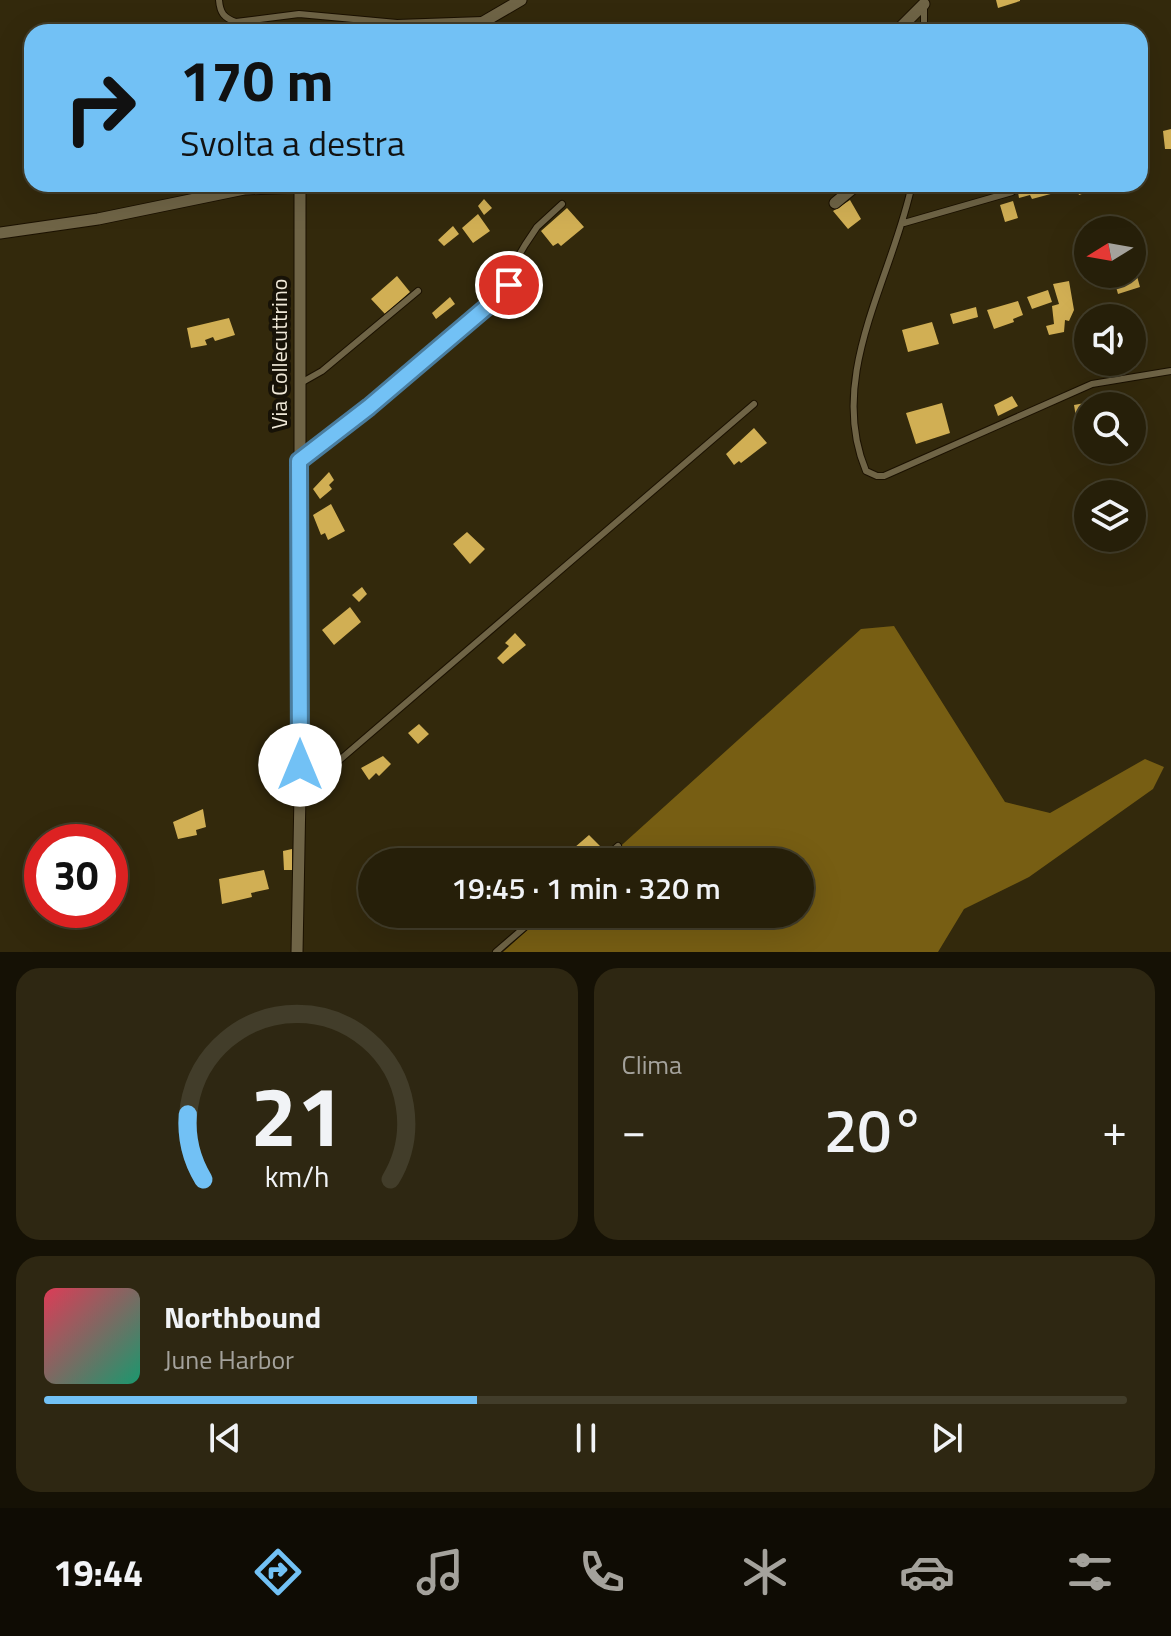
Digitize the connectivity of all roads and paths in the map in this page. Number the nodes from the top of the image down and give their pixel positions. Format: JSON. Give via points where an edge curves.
{"nodes":[{"id":1,"x":219,"y":0,"type":"edge"},
{"id":2,"x":521,"y":0,"type":"edge"},
{"id":3,"x":924,"y":2,"type":"edge"},
{"id":4,"x":486,"y":19,"type":"junction"},
{"id":5,"x":478,"y":24,"type":"edge"},
{"id":6,"x":903,"y":24,"type":"edge"},
{"id":7,"x":924,"y":24,"type":"edge"},
{"id":8,"x":229,"y":192,"type":"edge"},
{"id":9,"x":302,"y":192,"type":"edge"},
{"id":10,"x":848,"y":192,"type":"edge"},
{"id":11,"x":910,"y":192,"type":"edge"},
{"id":12,"x":1012,"y":192,"type":"dead end"},
{"id":13,"x":835,"y":203,"type":"dead end"},
{"id":14,"x":562,"y":204,"type":"dead end"},
{"id":15,"x":904,"y":223,"type":"junction"},
{"id":16,"x":0,"y":233,"type":"edge"},
{"id":17,"x":418,"y":291,"type":"dead end"},
{"id":18,"x":1171,"y":371,"type":"edge"},
{"id":19,"x":299,"y":384,"type":"junction"},
{"id":20,"x":754,"y":404,"type":"dead end"},
{"id":21,"x":299,"y":461,"type":"junction"},
{"id":22,"x":300,"y":794,"type":"junction"},
{"id":23,"x":618,"y":846,"type":"dead end"},
{"id":24,"x":616,"y":848,"type":"edge"},
{"id":25,"x":524,"y":928,"type":"edge"},
{"id":26,"x":297,"y":952,"type":"edge"},
{"id":27,"x":496,"y":952,"type":"edge"}],
"edges":[{"from":1,"to":4,"type":"lane","via":[[221,13],[236,22],[299,14],[397,23]]},
{"from":2,"to":4,"type":"street"},
{"from":3,"to":6,"type":"street"},
{"from":3,"to":7,"type":"lane"},
{"from":4,"to":5,"type":"street"},
{"from":8,"to":16,"type":"street"},
{"from":9,"to":19,"type":"street","name":"Via Collecuttrino"},
{"from":10,"to":13,"type":"street"},
{"from":11,"to":15,"type":"lane"},
{"from":12,"to":15,"type":"lane"},
{"from":14,"to":21,"type":"lane","via":[[537,227],[515,262],[509,285],[489,305]]},
{"from":15,"to":18,"type":"lane","via":[[857,359],[855,445],[866,471],[884,476],[1092,384]]},
{"from":17,"to":19,"type":"lane"},
{"from":19,"to":21,"type":"street","name":"Via Collecuttrino"},
{"from":20,"to":22,"type":"lane"},
{"from":21,"to":22,"type":"street","name":"Via Collecuttrino"},
{"from":22,"to":26,"type":"street","name":"Via Collecuttrino"},
{"from":23,"to":24,"type":"lane"},
{"from":25,"to":27,"type":"lane"}]}
